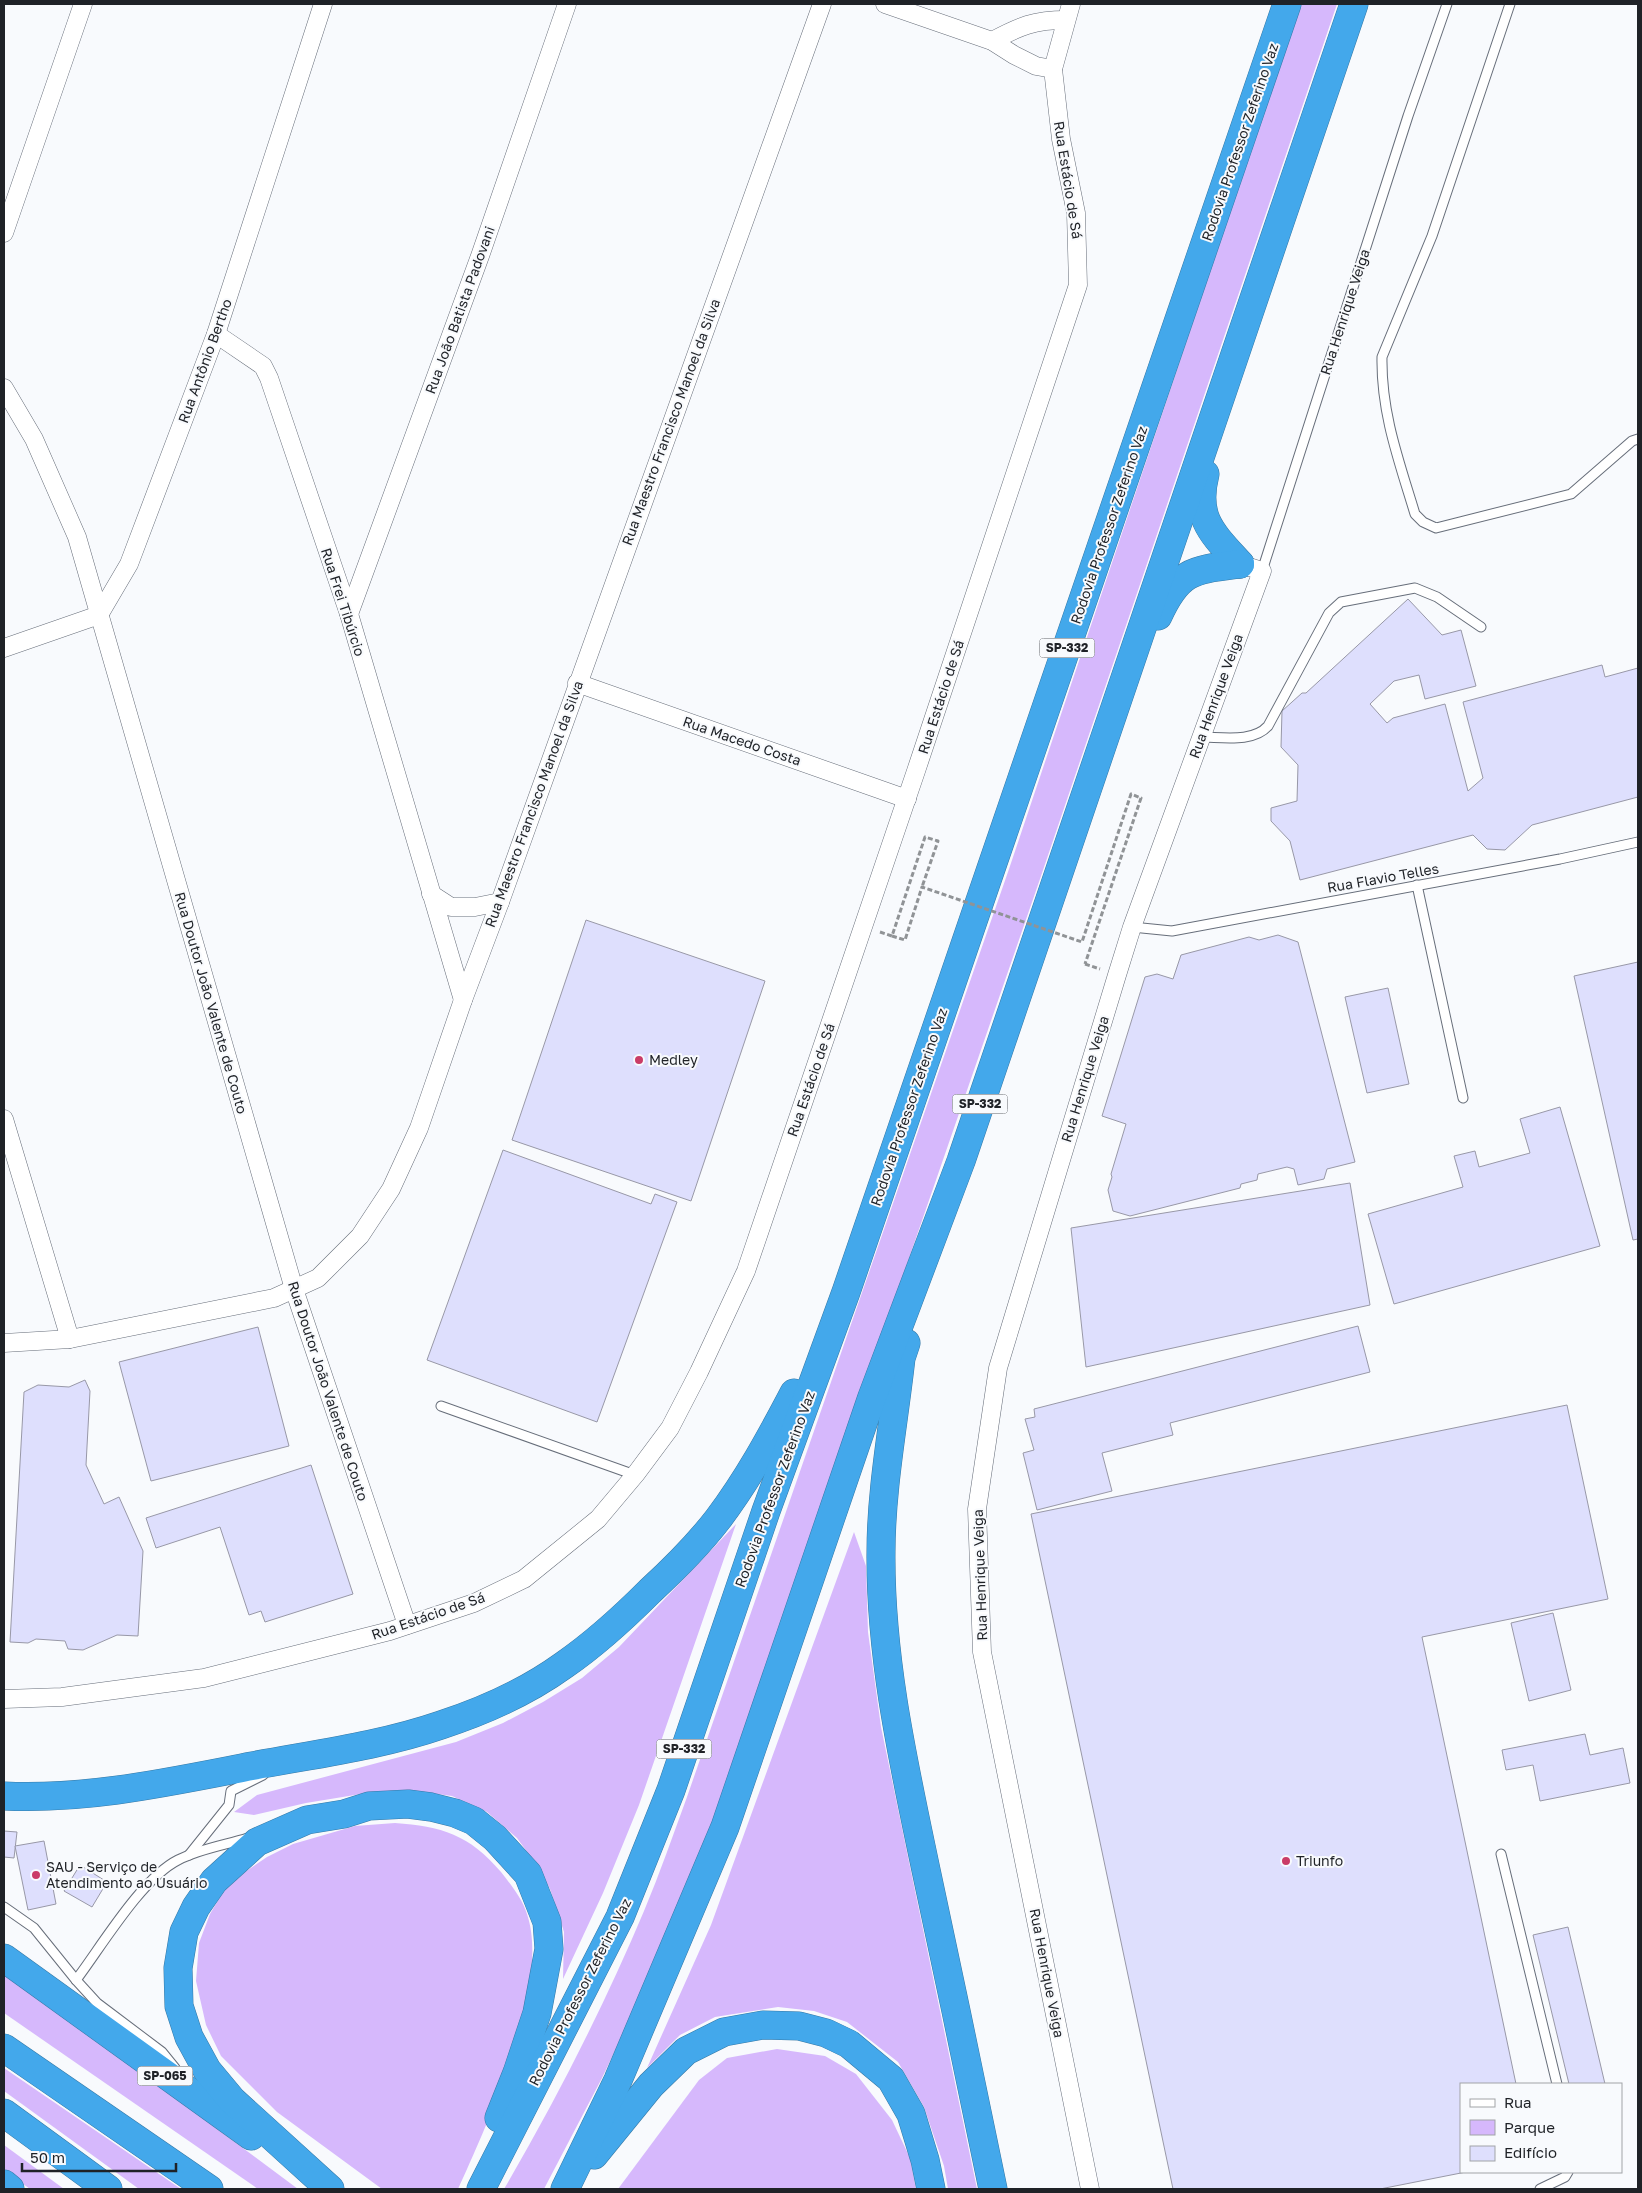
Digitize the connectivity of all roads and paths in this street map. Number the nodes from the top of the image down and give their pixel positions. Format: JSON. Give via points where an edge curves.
{"nodes":[{"id":1,"x":83,"y":4,"type":"edge"},
{"id":2,"x":323,"y":4,"type":"edge"},
{"id":3,"x":567,"y":4,"type":"edge"},
{"id":4,"x":822,"y":4,"type":"edge"},
{"id":5,"x":885,"y":4,"type":"edge"},
{"id":6,"x":1287,"y":4,"type":"edge"},
{"id":7,"x":1354,"y":4,"type":"edge"},
{"id":8,"x":1447,"y":4,"type":"edge"},
{"id":9,"x":1510,"y":4,"type":"edge"},
{"id":10,"x":1068,"y":12,"type":"edge"},
{"id":11,"x":992,"y":41,"type":"junction"},
{"id":12,"x":1053,"y":69,"type":"junction"},
{"id":13,"x":4,"y":233,"type":"edge"},
{"id":14,"x":1243,"y":332,"type":"junction"},
{"id":15,"x":216,"y":334,"type":"junction"},
{"id":16,"x":4,"y":388,"type":"edge"},
{"id":17,"x":1638,"y":439,"type":"edge"},
{"id":18,"x":1251,"y":568,"type":"junction"},
{"id":19,"x":348,"y":614,"type":"junction"},
{"id":20,"x":99,"y":615,"type":"junction"},
{"id":21,"x":1481,"y":627,"type":"dead end"},
{"id":22,"x":4,"y":648,"type":"edge"},
{"id":23,"x":577,"y":684,"type":"junction"},
{"id":24,"x":1106,"y":731,"type":"junction"},
{"id":25,"x":1200,"y":737,"type":"junction"},
{"id":26,"x":907,"y":799,"type":"junction"},
{"id":27,"x":1638,"y":842,"type":"edge"},
{"id":28,"x":1417,"y":885,"type":"junction"},
{"id":29,"x":922,"y":887,"type":"junction"},
{"id":30,"x":431,"y":894,"type":"junction"},
{"id":31,"x":500,"y":902,"type":"junction"},
{"id":32,"x":1132,"y":927,"type":"junction"},
{"id":33,"x":1086,"y":964,"type":"dead end"},
{"id":34,"x":463,"y":1000,"type":"junction"},
{"id":35,"x":1463,"y":1098,"type":"dead end"},
{"id":36,"x":4,"y":1118,"type":"edge"},
{"id":37,"x":960,"y":1161,"type":"junction"},
{"id":38,"x":294,"y":1289,"type":"junction"},
{"id":39,"x":846,"y":1292,"type":"junction"},
{"id":40,"x":70,"y":1339,"type":"junction"},
{"id":41,"x":4,"y":1343,"type":"edge"},
{"id":42,"x":441,"y":1406,"type":"dead end"},
{"id":43,"x":635,"y":1475,"type":"junction"},
{"id":44,"x":407,"y":1624,"type":"junction"},
{"id":45,"x":4,"y":1699,"type":"edge"},
{"id":46,"x":300,"y":1757,"type":"junction"},
{"id":47,"x":4,"y":1796,"type":"edge"},
{"id":48,"x":307,"y":1820,"type":"junction"},
{"id":49,"x":1500,"y":1854,"type":"dead end"},
{"id":50,"x":189,"y":1856,"type":"junction"},
{"id":51,"x":4,"y":1907,"type":"edge"},
{"id":52,"x":4,"y":1958,"type":"edge"},
{"id":53,"x":76,"y":1980,"type":"junction"},
{"id":54,"x":4,"y":2048,"type":"edge"},
{"id":55,"x":1557,"y":2083,"type":"edge"},
{"id":56,"x":205,"y":2105,"type":"junction"},
{"id":57,"x":4,"y":2113,"type":"edge"},
{"id":58,"x":1567,"y":2173,"type":"edge"},
{"id":59,"x":4,"y":2184,"type":"edge"},
{"id":60,"x":10,"y":2189,"type":"edge"},
{"id":61,"x":108,"y":2189,"type":"edge"},
{"id":62,"x":209,"y":2189,"type":"edge"},
{"id":63,"x":329,"y":2189,"type":"edge"},
{"id":64,"x":476,"y":2189,"type":"edge"},
{"id":65,"x":481,"y":2189,"type":"edge"},
{"id":66,"x":565,"y":2189,"type":"edge"},
{"id":67,"x":570,"y":2189,"type":"edge"},
{"id":68,"x":931,"y":2189,"type":"edge"},
{"id":69,"x":993,"y":2189,"type":"edge"},
{"id":70,"x":1090,"y":2189,"type":"edge"},
{"id":71,"x":1540,"y":2189,"type":"edge"}],
"edges":[{"from":1,"to":13,"type":"street"},
{"from":2,"to":15,"type":"street","name":"Rua Antônio Bertho"},
{"from":3,"to":19,"type":"street","name":"Rua João Batista Padovani","via":[[480,256]]},
{"from":4,"to":23,"type":"street","name":"Rua Maestro Francisco Manoel da Silva"},
{"from":5,"to":11,"type":"street"},
{"from":6,"to":39,"type":"highway","name":"Rodovia Professor Zeferino Vaz","number":"SP-332"},
{"from":7,"to":14,"type":"highway","number":"SP-332"},
{"from":8,"to":18,"type":"lane","name":"Rua Henrique Veiga"},
{"from":9,"to":17,"type":"lane","via":[[1432,236],[1382,357],[1389,431],[1415,514],[1422,522],[1436,528],[1571,494]]},
{"from":10,"to":11,"type":"street","via":[[1016,28]]},
{"from":10,"to":12,"type":"street","name":"Rua Estácio de Sá"},
{"from":11,"to":12,"type":"street","via":[[1036,66]]},
{"from":12,"to":26,"type":"street","name":"Rua Estácio de Sá","via":[[1061,139],[1076,213],[1078,286]]},
{"from":14,"to":18,"type":"highway","via":[[1202,486],[1201,506],[1215,537]]},
{"from":14,"to":24,"type":"highway","number":"SP-332"},
{"from":15,"to":19,"type":"street","name":"Rua Frei Tibúrcio","via":[[257,362],[266,372]]},
{"from":15,"to":20,"type":"street","name":"Rua Antônio Bertho","via":[[129,564]]},
{"from":16,"to":20,"type":"street","name":"Rua Doutor João Valente de Couto","via":[[34,439],[77,537]]},
{"from":18,"to":24,"type":"highway","via":[[1202,569],[1190,573],[1168,594]]},
{"from":18,"to":25,"type":"street","name":"Rua Henrique Veiga"},
{"from":19,"to":30,"type":"street","name":"Rua Frei Tibúrcio"},
{"from":20,"to":22,"type":"street"},
{"from":20,"to":38,"type":"street","name":"Rua Doutor João Valente de Couto"},
{"from":21,"to":25,"type":"lane","via":[[1437,597],[1415,588],[1341,602],[1329,613],[1262,733]]},
{"from":23,"to":26,"type":"street","name":"Rua Macedo Costa"},
{"from":23,"to":31,"type":"street","name":"Rua Maestro Francisco Manoel da Silva"},
{"from":24,"to":37,"type":"highway","number":"SP-332"},
{"from":25,"to":32,"type":"street","name":"Rua Henrique Veiga"},
{"from":26,"to":43,"type":"street","name":"Rua Estácio de Sá","via":[[746,1271],[670,1428]]},
{"from":27,"to":28,"type":"lane","name":"Rua Flavio Telles"},
{"from":28,"to":32,"type":"lane","name":"Rua Flavio Telles","via":[[1172,931]]},
{"from":28,"to":35,"type":"lane"},
{"from":29,"to":29,"type":"path","bridge":true,"via":[[905,940],[892,936],[925,837],[938,841]]},
{"from":29,"to":33,"type":"path","bridge":true,"via":[[1082,942],[1131,794],[1141,798]]},
{"from":30,"to":31,"type":"street","via":[[451,907]]},
{"from":30,"to":34,"type":"street","name":"Rua Frei Tibúrcio"},
{"from":31,"to":34,"type":"street","name":"Rua Maestro Francisco Manoel da Silva"},
{"from":32,"to":70,"type":"street","name":"Rua Henrique Veiga","via":[[998,1368],[977,1509],[982,1652]]},
{"from":34,"to":38,"type":"street","name":"Rua Maestro Francisco Manoel da Silva","via":[[419,1128],[392,1189],[360,1236],[318,1278]]},
{"from":36,"to":40,"type":"street"},
{"from":37,"to":66,"type":"highway","number":"SP-332","via":[[872,1397],[725,1827],[618,2080]]},
{"from":37,"to":69,"type":"highway","via":[[902,1358],[883,1504],[882,1596],[890,1684],[906,1772]]},
{"from":38,"to":40,"type":"street","name":"Rua Maestro Francisco Manoel da Silva","via":[[274,1298]]},
{"from":38,"to":44,"type":"street","name":"Rua Doutor João Valente de Couto"},
{"from":39,"to":46,"type":"highway","via":[[761,1456],[718,1519],[686,1557],[634,1607],[564,1665],[505,1700],[432,1728]]},
{"from":39,"to":65,"type":"highway","name":"Rodovia Professor Zeferino Vaz","number":"SP-332","via":[[670,1790],[620,1917]]},
{"from":40,"to":41,"type":"street","name":"Rua Maestro Francisco Manoel da Silva"},
{"from":42,"to":43,"type":"lane"},
{"from":43,"to":44,"type":"street","name":"Rua Estácio de Sá","via":[[598,1519],[524,1578],[474,1603]]},
{"from":44,"to":45,"type":"street","name":"Rua Estácio de Sá","via":[[204,1678],[62,1697]]},
{"from":46,"to":47,"type":"highway","via":[[147,1787],[62,1797]]},
{"from":46,"to":50,"type":"lane","via":[[231,1790],[229,1805]]},
{"from":48,"to":50,"type":"lane"},
{"from":48,"to":63,"type":"highway","via":[[257,1842],[214,1881],[184,1932],[178,1968],[179,2006],[189,2037],[207,2070],[232,2100]]},
{"from":48,"to":64,"type":"highway","via":[[369,1806],[408,1804],[431,1807],[474,1822],[495,1838],[528,1874],[547,1922],[549,1949],[545,1976],[537,2013]]},
{"from":49,"to":55,"type":"lane"},
{"from":50,"to":53,"type":"lane","via":[[159,1873],[143,1890]]},
{"from":51,"to":53,"type":"lane","via":[[34,1928]]},
{"from":52,"to":56,"type":"highway","number":"SP-065"},
{"from":53,"to":56,"type":"lane","via":[[98,2003],[162,2052]]},
{"from":54,"to":62,"type":"highway"},
{"from":56,"to":63,"type":"highway","number":"SP-065"},
{"from":57,"to":61,"type":"highway"},
{"from":58,"to":71,"type":"lane"},
{"from":59,"to":60,"type":"highway"},
{"from":67,"to":68,"type":"highway","via":[[650,2084],[686,2051],[724,2032],[763,2024],[800,2026],[826,2033],[849,2044],[891,2079],[911,2114]]}]}
